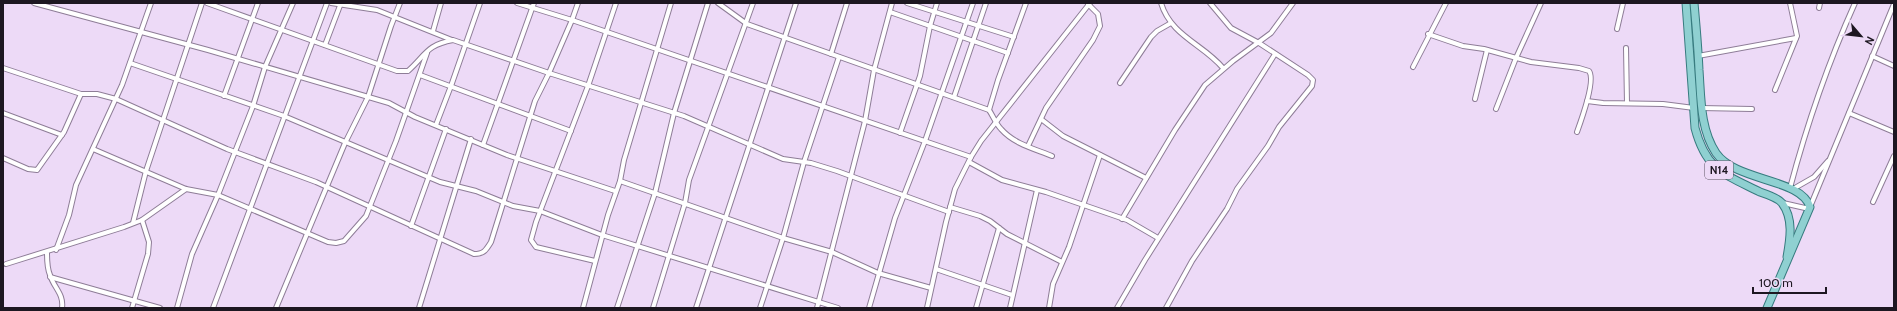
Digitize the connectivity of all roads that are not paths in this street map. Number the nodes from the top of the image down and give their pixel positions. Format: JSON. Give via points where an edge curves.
{"nodes":[{"id":1,"x":34,"y":3,"type":"edge"},
{"id":2,"x":151,"y":3,"type":"edge"},
{"id":3,"x":202,"y":3,"type":"edge"},
{"id":4,"x":207,"y":3,"type":"edge"},
{"id":5,"x":258,"y":3,"type":"edge"},
{"id":6,"x":293,"y":3,"type":"edge"},
{"id":7,"x":327,"y":3,"type":"edge"},
{"id":8,"x":332,"y":3,"type":"edge"},
{"id":9,"x":400,"y":3,"type":"edge"},
{"id":10,"x":441,"y":3,"type":"edge"},
{"id":11,"x":480,"y":3,"type":"edge"},
{"id":12,"x":517,"y":3,"type":"edge"},
{"id":13,"x":534,"y":3,"type":"edge"},
{"id":14,"x":578,"y":3,"type":"edge"},
{"id":15,"x":616,"y":3,"type":"edge"},
{"id":16,"x":671,"y":3,"type":"edge"},
{"id":17,"x":708,"y":3,"type":"edge"},
{"id":18,"x":718,"y":3,"type":"edge"},
{"id":19,"x":754,"y":3,"type":"edge"},
{"id":20,"x":796,"y":3,"type":"edge"},
{"id":21,"x":847,"y":3,"type":"edge"},
{"id":22,"x":892,"y":3,"type":"edge"},
{"id":23,"x":907,"y":3,"type":"edge"},
{"id":24,"x":937,"y":3,"type":"edge"},
{"id":25,"x":973,"y":3,"type":"edge"},
{"id":26,"x":986,"y":3,"type":"edge"},
{"id":27,"x":1026,"y":3,"type":"edge"},
{"id":28,"x":1161,"y":3,"type":"edge"},
{"id":29,"x":1210,"y":3,"type":"edge"},
{"id":30,"x":1293,"y":3,"type":"edge"},
{"id":31,"x":1446,"y":3,"type":"edge"},
{"id":32,"x":1541,"y":3,"type":"edge"},
{"id":33,"x":1623,"y":3,"type":"edge"},
{"id":34,"x":1686,"y":3,"type":"edge"},
{"id":35,"x":1694,"y":3,"type":"edge"},
{"id":36,"x":1790,"y":3,"type":"edge"},
{"id":37,"x":1820,"y":3,"type":"edge"},
{"id":38,"x":1855,"y":3,"type":"edge"},
{"id":39,"x":341,"y":4,"type":"edge"},
{"id":40,"x":1089,"y":4,"type":"edge"},
{"id":41,"x":1894,"y":4,"type":"edge"},
{"id":42,"x":532,"y":8,"type":"junction"},
{"id":43,"x":1818,"y":8,"type":"dead end"},
{"id":44,"x":890,"y":12,"type":"junction"},
{"id":45,"x":934,"y":12,"type":"junction"},
{"id":46,"x":395,"y":15,"type":"junction"},
{"id":47,"x":252,"y":18,"type":"junction"},
{"id":48,"x":572,"y":20,"type":"junction"},
{"id":49,"x":967,"y":23,"type":"junction"},
{"id":50,"x":1171,"y":23,"type":"junction"},
{"id":51,"x":747,"y":24,"type":"junction"},
{"id":52,"x":930,"y":26,"type":"junction"},
{"id":53,"x":979,"y":26,"type":"junction"},
{"id":54,"x":281,"y":29,"type":"junction"},
{"id":55,"x":1617,"y":29,"type":"dead end"},
{"id":56,"x":433,"y":31,"type":"junction"},
{"id":57,"x":142,"y":32,"type":"junction"},
{"id":58,"x":607,"y":32,"type":"junction"},
{"id":59,"x":1428,"y":34,"type":"junction"},
{"id":60,"x":1014,"y":37,"type":"junction"},
{"id":61,"x":784,"y":38,"type":"junction"},
{"id":62,"x":962,"y":38,"type":"junction"},
{"id":63,"x":1796,"y":38,"type":"junction"},
{"id":64,"x":453,"y":40,"type":"junction"},
{"id":65,"x":313,"y":41,"type":"junction"},
{"id":66,"x":974,"y":42,"type":"junction"},
{"id":67,"x":1259,"y":43,"type":"junction"},
{"id":68,"x":466,"y":44,"type":"junction"},
{"id":69,"x":189,"y":45,"type":"junction"},
{"id":70,"x":325,"y":45,"type":"junction"},
{"id":71,"x":1626,"y":48,"type":"dead end"},
{"id":72,"x":428,"y":49,"type":"junction"},
{"id":73,"x":657,"y":49,"type":"junction"},
{"id":74,"x":1487,"y":50,"type":"junction"},
{"id":75,"x":1008,"y":53,"type":"junction"},
{"id":76,"x":831,"y":54,"type":"junction"},
{"id":77,"x":1275,"y":54,"type":"junction"},
{"id":78,"x":1698,"y":56,"type":"junction"},
{"id":79,"x":1872,"y":56,"type":"junction"},
{"id":80,"x":839,"y":57,"type":"junction"},
{"id":81,"x":1516,"y":58,"type":"junction"},
{"id":82,"x":238,"y":59,"type":"junction"},
{"id":83,"x":513,"y":60,"type":"junction"},
{"id":84,"x":690,"y":60,"type":"junction"},
{"id":85,"x":130,"y":63,"type":"junction"},
{"id":86,"x":379,"y":65,"type":"junction"},
{"id":87,"x":1894,"y":66,"type":"edge"},
{"id":88,"x":265,"y":67,"type":"junction"},
{"id":89,"x":1413,"y":67,"type":"dead end"},
{"id":90,"x":3,"y":68,"type":"edge"},
{"id":91,"x":1223,"y":68,"type":"junction"},
{"id":92,"x":874,"y":70,"type":"junction"},
{"id":93,"x":549,"y":73,"type":"junction"},
{"id":94,"x":729,"y":74,"type":"junction"},
{"id":95,"x":420,"y":75,"type":"junction"},
{"id":96,"x":298,"y":77,"type":"junction"},
{"id":97,"x":177,"y":80,"type":"junction"},
{"id":98,"x":1120,"y":83,"type":"dead end"},
{"id":99,"x":918,"y":84,"type":"junction"},
{"id":100,"x":452,"y":86,"type":"junction"},
{"id":101,"x":588,"y":86,"type":"junction"},
{"id":102,"x":767,"y":87,"type":"junction"},
{"id":103,"x":1775,"y":90,"type":"dead end"},
{"id":104,"x":942,"y":92,"type":"junction"},
{"id":105,"x":81,"y":94,"type":"junction"},
{"id":106,"x":224,"y":96,"type":"junction"},
{"id":107,"x":954,"y":96,"type":"junction"},
{"id":108,"x":368,"y":98,"type":"junction"},
{"id":109,"x":116,"y":99,"type":"junction"},
{"id":110,"x":1475,"y":99,"type":"dead end"},
{"id":111,"x":1586,"y":101,"type":"junction"},
{"id":112,"x":642,"y":102,"type":"junction"},
{"id":113,"x":497,"y":103,"type":"junction"},
{"id":114,"x":1626,"y":103,"type":"junction"},
{"id":115,"x":253,"y":106,"type":"junction"},
{"id":116,"x":822,"y":107,"type":"junction"},
{"id":117,"x":1693,"y":108,"type":"junction"},
{"id":118,"x":1702,"y":108,"type":"junction"},
{"id":119,"x":1496,"y":109,"type":"dead end"},
{"id":120,"x":1752,"y":109,"type":"dead end"},
{"id":121,"x":989,"y":110,"type":"junction"},
{"id":122,"x":406,"y":112,"type":"junction"},
{"id":123,"x":3,"y":113,"type":"edge"},
{"id":124,"x":674,"y":113,"type":"junction"},
{"id":125,"x":1849,"y":113,"type":"junction"},
{"id":126,"x":284,"y":116,"type":"junction"},
{"id":127,"x":530,"y":116,"type":"junction"},
{"id":128,"x":1041,"y":118,"type":"junction"},
{"id":129,"x":163,"y":120,"type":"junction"},
{"id":130,"x":865,"y":121,"type":"junction"},
{"id":131,"x":996,"y":121,"type":"junction"},
{"id":132,"x":436,"y":125,"type":"junction"},
{"id":133,"x":708,"y":126,"type":"junction"},
{"id":134,"x":446,"y":129,"type":"junction"},
{"id":135,"x":571,"y":131,"type":"junction"},
{"id":136,"x":1576,"y":132,"type":"dead end"},
{"id":137,"x":1894,"y":132,"type":"edge"},
{"id":138,"x":900,"y":133,"type":"junction"},
{"id":139,"x":62,"y":135,"type":"junction"},
{"id":140,"x":471,"y":139,"type":"junction"},
{"id":141,"x":925,"y":141,"type":"junction"},
{"id":142,"x":346,"y":143,"type":"junction"},
{"id":143,"x":483,"y":144,"type":"junction"},
{"id":144,"x":749,"y":144,"type":"junction"},
{"id":145,"x":1028,"y":146,"type":"junction"},
{"id":146,"x":93,"y":150,"type":"junction"},
{"id":147,"x":234,"y":152,"type":"junction"},
{"id":148,"x":1833,"y":154,"type":"junction"},
{"id":149,"x":1100,"y":155,"type":"junction"},
{"id":150,"x":1052,"y":156,"type":"dead end"},
{"id":151,"x":1894,"y":156,"type":"edge"},
{"id":152,"x":971,"y":157,"type":"junction"},
{"id":153,"x":3,"y":158,"type":"edge"},
{"id":154,"x":516,"y":158,"type":"junction"},
{"id":155,"x":388,"y":162,"type":"junction"},
{"id":156,"x":804,"y":162,"type":"junction"},
{"id":157,"x":968,"y":162,"type":"junction"},
{"id":158,"x":267,"y":165,"type":"junction"},
{"id":159,"x":146,"y":171,"type":"junction"},
{"id":160,"x":556,"y":171,"type":"junction"},
{"id":161,"x":850,"y":176,"type":"junction"},
{"id":162,"x":429,"y":178,"type":"junction"},
{"id":163,"x":1146,"y":178,"type":"junction"},
{"id":164,"x":620,"y":182,"type":"junction"},
{"id":165,"x":327,"y":187,"type":"junction"},
{"id":166,"x":456,"y":187,"type":"junction"},
{"id":167,"x":186,"y":189,"type":"junction"},
{"id":168,"x":1791,"y":189,"type":"junction"},
{"id":169,"x":1037,"y":190,"type":"junction"},
{"id":170,"x":615,"y":191,"type":"junction"},
{"id":171,"x":655,"y":193,"type":"junction"},
{"id":172,"x":218,"y":195,"type":"junction"},
{"id":173,"x":905,"y":195,"type":"junction"},
{"id":174,"x":503,"y":202,"type":"junction"},
{"id":175,"x":1873,"y":202,"type":"dead end"},
{"id":176,"x":684,"y":203,"type":"junction"},
{"id":177,"x":1781,"y":203,"type":"junction"},
{"id":178,"x":1082,"y":206,"type":"junction"},
{"id":179,"x":370,"y":207,"type":"junction"},
{"id":180,"x":1810,"y":207,"type":"junction"},
{"id":181,"x":250,"y":209,"type":"junction"},
{"id":182,"x":950,"y":210,"type":"junction"},
{"id":183,"x":540,"y":211,"type":"junction"},
{"id":184,"x":726,"y":218,"type":"junction"},
{"id":185,"x":1122,"y":219,"type":"junction"},
{"id":186,"x":142,"y":220,"type":"junction"},
{"id":187,"x":133,"y":223,"type":"junction"},
{"id":188,"x":411,"y":226,"type":"junction"},
{"id":189,"x":999,"y":228,"type":"junction"},
{"id":190,"x":309,"y":233,"type":"junction"},
{"id":191,"x":602,"y":235,"type":"junction"},
{"id":192,"x":783,"y":238,"type":"junction"},
{"id":193,"x":1158,"y":238,"type":"junction"},
{"id":194,"x":439,"y":239,"type":"junction"},
{"id":195,"x":1025,"y":243,"type":"junction"},
{"id":196,"x":637,"y":246,"type":"junction"},
{"id":197,"x":56,"y":250,"type":"junction"},
{"id":198,"x":47,"y":252,"type":"junction"},
{"id":199,"x":832,"y":252,"type":"junction"},
{"id":200,"x":668,"y":256,"type":"junction"},
{"id":201,"x":596,"y":261,"type":"junction"},
{"id":202,"x":1062,"y":262,"type":"junction"},
{"id":203,"x":6,"y":264,"type":"dead end"},
{"id":204,"x":709,"y":269,"type":"junction"},
{"id":205,"x":936,"y":269,"type":"junction"},
{"id":206,"x":1784,"y":272,"type":"junction"},
{"id":207,"x":878,"y":273,"type":"junction"},
{"id":208,"x":50,"y":277,"type":"junction"},
{"id":209,"x":982,"y":285,"type":"junction"},
{"id":210,"x":767,"y":286,"type":"junction"},
{"id":211,"x":931,"y":288,"type":"junction"},
{"id":212,"x":1012,"y":295,"type":"junction"},
{"id":213,"x":134,"y":301,"type":"junction"},
{"id":214,"x":818,"y":301,"type":"junction"},
{"id":215,"x":62,"y":308,"type":"edge"},
{"id":216,"x":132,"y":308,"type":"edge"},
{"id":217,"x":160,"y":308,"type":"edge"},
{"id":218,"x":177,"y":308,"type":"edge"},
{"id":219,"x":213,"y":308,"type":"edge"},
{"id":220,"x":276,"y":308,"type":"edge"},
{"id":221,"x":419,"y":308,"type":"edge"},
{"id":222,"x":583,"y":308,"type":"edge"},
{"id":223,"x":617,"y":308,"type":"edge"},
{"id":224,"x":653,"y":308,"type":"edge"},
{"id":225,"x":696,"y":308,"type":"edge"},
{"id":226,"x":760,"y":308,"type":"edge"},
{"id":227,"x":817,"y":308,"type":"edge"},
{"id":228,"x":838,"y":308,"type":"edge"},
{"id":229,"x":869,"y":308,"type":"edge"},
{"id":230,"x":927,"y":308,"type":"edge"},
{"id":231,"x":976,"y":308,"type":"edge"},
{"id":232,"x":1010,"y":308,"type":"edge"},
{"id":233,"x":1049,"y":308,"type":"edge"},
{"id":234,"x":1117,"y":308,"type":"edge"},
{"id":235,"x":1166,"y":308,"type":"edge"},
{"id":236,"x":1767,"y":308,"type":"edge"}],
"edges":[{"from":1,"to":57,"type":"street"},
{"from":2,"to":57,"type":"street"},
{"from":3,"to":69,"type":"street"},
{"from":4,"to":47,"type":"street"},
{"from":5,"to":47,"type":"street"},
{"from":6,"to":54,"type":"street"},
{"from":7,"to":65,"type":"street"},
{"from":8,"to":39,"type":"street"},
{"from":9,"to":46,"type":"street"},
{"from":10,"to":56,"type":"street"},
{"from":11,"to":68,"type":"street"},
{"from":12,"to":42,"type":"street"},
{"from":13,"to":42,"type":"street"},
{"from":14,"to":48,"type":"street"},
{"from":15,"to":58,"type":"street"},
{"from":16,"to":73,"type":"street"},
{"from":17,"to":84,"type":"street"},
{"from":18,"to":51,"type":"street"},
{"from":19,"to":51,"type":"street"},
{"from":20,"to":61,"type":"street"},
{"from":21,"to":76,"type":"street"},
{"from":22,"to":44,"type":"street"},
{"from":23,"to":45,"type":"street"},
{"from":24,"to":45,"type":"street"},
{"from":25,"to":49,"type":"street"},
{"from":26,"to":53,"type":"street"},
{"from":27,"to":60,"type":"street"},
{"from":28,"to":50,"type":"street","via":[[1163,12]]},
{"from":29,"to":67,"type":"street","via":[[1231,28]]},
{"from":30,"to":67,"type":"street","via":[[1278,25]]},
{"from":31,"to":59,"type":"street"},
{"from":32,"to":81,"type":"street"},
{"from":33,"to":55,"type":"street"},
{"from":34,"to":117,"type":"main road","number":"N14"},
{"from":35,"to":78,"type":"main road","number":"N14"},
{"from":36,"to":63,"type":"street","via":[[1797,28]]},
{"from":37,"to":43,"type":"street"},
{"from":38,"to":168,"type":"street","via":[[1808,122]]},
{"from":39,"to":46,"type":"street"},
{"from":39,"to":70,"type":"street"},
{"from":40,"to":128,"type":"street","via":[[1098,14],[1100,26]]},
{"from":40,"to":131,"type":"street"},
{"from":41,"to":79,"type":"street"},
{"from":42,"to":48,"type":"street"},
{"from":42,"to":83,"type":"street"},
{"from":44,"to":52,"type":"street"},
{"from":44,"to":92,"type":"street"},
{"from":45,"to":49,"type":"street"},
{"from":45,"to":52,"type":"street"},
{"from":46,"to":56,"type":"street"},
{"from":46,"to":86,"type":"street"},
{"from":47,"to":54,"type":"street"},
{"from":47,"to":82,"type":"street"},
{"from":48,"to":58,"type":"street"},
{"from":48,"to":93,"type":"street"},
{"from":49,"to":53,"type":"street"},
{"from":49,"to":62,"type":"street"},
{"from":50,"to":91,"type":"street","via":[[1193,44],[1210,53]]},
{"from":50,"to":98,"type":"street","via":[[1157,30],[1151,37]]},
{"from":51,"to":61,"type":"street"},
{"from":51,"to":94,"type":"street"},
{"from":52,"to":62,"type":"street"},
{"from":52,"to":99,"type":"street"},
{"from":53,"to":60,"type":"street"},
{"from":53,"to":66,"type":"street"},
{"from":54,"to":65,"type":"street"},
{"from":54,"to":88,"type":"street"},
{"from":56,"to":64,"type":"street"},
{"from":57,"to":69,"type":"street"},
{"from":57,"to":85,"type":"street"},
{"from":58,"to":73,"type":"street"},
{"from":58,"to":101,"type":"street"},
{"from":59,"to":74,"type":"street","via":[[1463,46]]},
{"from":59,"to":89,"type":"street"},
{"from":60,"to":75,"type":"street"},
{"from":61,"to":76,"type":"street"},
{"from":61,"to":102,"type":"street"},
{"from":62,"to":66,"type":"street"},
{"from":62,"to":104,"type":"street"},
{"from":63,"to":78,"type":"street"},
{"from":63,"to":103,"type":"street"},
{"from":64,"to":68,"type":"street"},
{"from":64,"to":72,"type":"street"},
{"from":65,"to":70,"type":"street"},
{"from":65,"to":96,"type":"street"},
{"from":66,"to":75,"type":"street"},
{"from":66,"to":107,"type":"street"},
{"from":67,"to":77,"type":"street"},
{"from":67,"to":91,"type":"street"},
{"from":68,"to":83,"type":"street"},
{"from":68,"to":100,"type":"street"},
{"from":69,"to":82,"type":"street"},
{"from":69,"to":97,"type":"street"},
{"from":70,"to":86,"type":"street"},
{"from":71,"to":114,"type":"street"},
{"from":72,"to":86,"type":"street","via":[[408,71],[397,71]]},
{"from":72,"to":95,"type":"street"},
{"from":73,"to":84,"type":"street"},
{"from":73,"to":112,"type":"street"},
{"from":74,"to":81,"type":"street"},
{"from":74,"to":110,"type":"street"},
{"from":75,"to":121,"type":"street"},
{"from":76,"to":80,"type":"street"},
{"from":77,"to":193,"type":"street"},
{"from":77,"to":235,"type":"street","via":[[1308,75],[1313,80],[1312,86],[1278,127],[1268,146],[1237,189]]},
{"from":78,"to":118,"type":"main road","number":"N14"},
{"from":79,"to":87,"type":"street"},
{"from":79,"to":125,"type":"street"},
{"from":80,"to":92,"type":"street"},
{"from":80,"to":116,"type":"street"},
{"from":81,"to":111,"type":"street","via":[[1589,71],[1591,76]]},
{"from":81,"to":119,"type":"street"},
{"from":82,"to":88,"type":"street"},
{"from":82,"to":106,"type":"street"},
{"from":83,"to":93,"type":"street"},
{"from":83,"to":113,"type":"street"},
{"from":84,"to":94,"type":"street"},
{"from":84,"to":124,"type":"street"},
{"from":85,"to":97,"type":"street"},
{"from":85,"to":109,"type":"street"},
{"from":86,"to":108,"type":"street"},
{"from":88,"to":96,"type":"street"},
{"from":88,"to":115,"type":"street"},
{"from":90,"to":105,"type":"street"},
{"from":91,"to":163,"type":"street","via":[[1208,81],[1196,97]]},
{"from":92,"to":99,"type":"street"},
{"from":92,"to":130,"type":"street"},
{"from":93,"to":101,"type":"street"},
{"from":93,"to":127,"type":"street","via":[[540,88]]},
{"from":94,"to":102,"type":"street"},
{"from":94,"to":133,"type":"street"},
{"from":95,"to":100,"type":"street"},
{"from":95,"to":122,"type":"street"},
{"from":96,"to":108,"type":"street"},
{"from":96,"to":126,"type":"street"},
{"from":97,"to":106,"type":"street"},
{"from":97,"to":129,"type":"street"},
{"from":99,"to":104,"type":"street"},
{"from":99,"to":138,"type":"street"},
{"from":100,"to":113,"type":"street"},
{"from":100,"to":132,"type":"street"},
{"from":101,"to":112,"type":"street"},
{"from":101,"to":135,"type":"street"},
{"from":102,"to":116,"type":"street"},
{"from":102,"to":144,"type":"street"},
{"from":104,"to":107,"type":"street"},
{"from":104,"to":141,"type":"street"},
{"from":105,"to":109,"type":"street","via":[[97,94]]},
{"from":105,"to":139,"type":"street"},
{"from":106,"to":115,"type":"street"},
{"from":107,"to":121,"type":"street"},
{"from":108,"to":122,"type":"street","via":[[396,106]]},
{"from":108,"to":142,"type":"street"},
{"from":109,"to":129,"type":"street"},
{"from":109,"to":146,"type":"street"},
{"from":111,"to":114,"type":"street"},
{"from":111,"to":136,"type":"street"},
{"from":112,"to":124,"type":"street"},
{"from":112,"to":164,"type":"street"},
{"from":113,"to":127,"type":"street"},
{"from":113,"to":143,"type":"street"},
{"from":114,"to":117,"type":"street"},
{"from":115,"to":126,"type":"street"},
{"from":115,"to":147,"type":"street"},
{"from":116,"to":130,"type":"street"},
{"from":116,"to":156,"type":"street"},
{"from":117,"to":118,"type":"street"},
{"from":117,"to":177,"type":"main road","number":"N14","via":[[1695,128],[1706,157],[1721,171]]},
{"from":118,"to":120,"type":"street"},
{"from":118,"to":168,"type":"main road","number":"N14","via":[[1710,143],[1723,160],[1743,172]]},
{"from":121,"to":131,"type":"street"},
{"from":122,"to":132,"type":"street"},
{"from":122,"to":155,"type":"street"},
{"from":123,"to":139,"type":"street"},
{"from":124,"to":133,"type":"street"},
{"from":124,"to":171,"type":"street"},
{"from":125,"to":137,"type":"street"},
{"from":125,"to":148,"type":"street"},
{"from":126,"to":142,"type":"street"},
{"from":126,"to":158,"type":"street"},
{"from":127,"to":135,"type":"street"},
{"from":127,"to":154,"type":"street"},
{"from":128,"to":145,"type":"street"},
{"from":128,"to":149,"type":"street","via":[[1063,136]]},
{"from":129,"to":147,"type":"street"},
{"from":129,"to":159,"type":"street"},
{"from":130,"to":138,"type":"street"},
{"from":130,"to":161,"type":"street"},
{"from":131,"to":145,"type":"street","via":[[1002,131]]},
{"from":131,"to":152,"type":"street"},
{"from":132,"to":134,"type":"street"},
{"from":133,"to":144,"type":"street"},
{"from":133,"to":176,"type":"street","via":[[689,180]]},
{"from":134,"to":140,"type":"street"},
{"from":134,"to":162,"type":"street"},
{"from":135,"to":160,"type":"street"},
{"from":138,"to":141,"type":"street"},
{"from":139,"to":153,"type":"street","via":[[37,170],[28,169]]},
{"from":140,"to":143,"type":"street"},
{"from":140,"to":166,"type":"street"},
{"from":141,"to":152,"type":"street"},
{"from":141,"to":173,"type":"street"},
{"from":142,"to":155,"type":"street"},
{"from":142,"to":165,"type":"street"},
{"from":143,"to":154,"type":"street"},
{"from":144,"to":156,"type":"street","via":[[783,159]]},
{"from":144,"to":184,"type":"street"},
{"from":145,"to":150,"type":"street"},
{"from":146,"to":159,"type":"street"},
{"from":146,"to":197,"type":"street","via":[[76,185]]},
{"from":147,"to":158,"type":"street"},
{"from":147,"to":172,"type":"street"},
{"from":148,"to":168,"type":"street","via":[[1814,177]]},
{"from":148,"to":180,"type":"street"},
{"from":149,"to":163,"type":"street"},
{"from":149,"to":178,"type":"street"},
{"from":151,"to":175,"type":"street"},
{"from":152,"to":157,"type":"street"},
{"from":154,"to":160,"type":"street"},
{"from":154,"to":174,"type":"street"},
{"from":155,"to":162,"type":"street"},
{"from":155,"to":179,"type":"street"},
{"from":156,"to":161,"type":"street"},
{"from":156,"to":192,"type":"street"},
{"from":157,"to":169,"type":"street","via":[[1002,180]]},
{"from":157,"to":182,"type":"street","via":[[955,189]]},
{"from":158,"to":165,"type":"street"},
{"from":158,"to":181,"type":"street"},
{"from":159,"to":167,"type":"street"},
{"from":159,"to":187,"type":"street"},
{"from":160,"to":170,"type":"street"},
{"from":160,"to":183,"type":"street"},
{"from":161,"to":173,"type":"street"},
{"from":161,"to":199,"type":"street"},
{"from":162,"to":166,"type":"street"},
{"from":162,"to":188,"type":"street"},
{"from":163,"to":185,"type":"street"},
{"from":164,"to":170,"type":"street"},
{"from":164,"to":171,"type":"street"},
{"from":165,"to":179,"type":"street"},
{"from":165,"to":190,"type":"street"},
{"from":166,"to":174,"type":"street"},
{"from":166,"to":194,"type":"street"},
{"from":167,"to":172,"type":"street"},
{"from":167,"to":186,"type":"street"},
{"from":168,"to":180,"type":"main road","number":"N14","via":[[1805,198]]},
{"from":169,"to":178,"type":"street"},
{"from":169,"to":195,"type":"street"},
{"from":170,"to":191,"type":"street"},
{"from":171,"to":176,"type":"street"},
{"from":171,"to":196,"type":"street"},
{"from":172,"to":181,"type":"street"},
{"from":172,"to":218,"type":"street","via":[[192,254]]},
{"from":173,"to":182,"type":"street"},
{"from":173,"to":207,"type":"street"},
{"from":174,"to":183,"type":"street"},
{"from":174,"to":194,"type":"street","via":[[491,242],[481,254],[474,254]]},
{"from":176,"to":184,"type":"street"},
{"from":176,"to":200,"type":"street"},
{"from":177,"to":180,"type":"street"},
{"from":177,"to":206,"type":"main road","via":[[1791,231]]},
{"from":178,"to":185,"type":"street"},
{"from":178,"to":202,"type":"street"},
{"from":179,"to":188,"type":"street"},
{"from":179,"to":190,"type":"street","via":[[344,241],[328,242]]},
{"from":180,"to":206,"type":"main road"},
{"from":181,"to":190,"type":"street"},
{"from":181,"to":219,"type":"street"},
{"from":182,"to":189,"type":"street","via":[[980,216]]},
{"from":182,"to":205,"type":"street"},
{"from":183,"to":191,"type":"street"},
{"from":183,"to":201,"type":"street","via":[[531,240],[533,245]]},
{"from":184,"to":192,"type":"street"},
{"from":184,"to":204,"type":"street"},
{"from":185,"to":193,"type":"street"},
{"from":186,"to":187,"type":"street"},
{"from":186,"to":213,"type":"street","via":[[149,242],[148,254]]},
{"from":187,"to":197,"type":"street"},
{"from":188,"to":194,"type":"street"},
{"from":189,"to":195,"type":"street"},
{"from":189,"to":209,"type":"street"},
{"from":190,"to":220,"type":"street"},
{"from":191,"to":196,"type":"street"},
{"from":191,"to":201,"type":"street"},
{"from":192,"to":199,"type":"street"},
{"from":192,"to":210,"type":"street"},
{"from":193,"to":234,"type":"street"},
{"from":194,"to":221,"type":"street"},
{"from":195,"to":202,"type":"street"},
{"from":195,"to":212,"type":"street"},
{"from":196,"to":200,"type":"street"},
{"from":196,"to":223,"type":"street"},
{"from":197,"to":198,"type":"street"},
{"from":198,"to":203,"type":"street"},
{"from":198,"to":208,"type":"street"},
{"from":199,"to":207,"type":"street"},
{"from":199,"to":214,"type":"street"},
{"from":200,"to":204,"type":"street"},
{"from":200,"to":224,"type":"street"},
{"from":201,"to":222,"type":"street"},
{"from":202,"to":233,"type":"street","via":[[1052,284]]},
{"from":204,"to":210,"type":"street"},
{"from":204,"to":225,"type":"street"},
{"from":205,"to":209,"type":"street"},
{"from":205,"to":211,"type":"street"},
{"from":206,"to":236,"type":"main road"},
{"from":207,"to":211,"type":"street"},
{"from":207,"to":229,"type":"street"},
{"from":208,"to":213,"type":"street"},
{"from":208,"to":215,"type":"street","via":[[62,296]]},
{"from":209,"to":212,"type":"street"},
{"from":209,"to":231,"type":"street"},
{"from":210,"to":214,"type":"street"},
{"from":210,"to":226,"type":"street"},
{"from":211,"to":230,"type":"street"},
{"from":212,"to":232,"type":"street"},
{"from":213,"to":216,"type":"street"},
{"from":213,"to":217,"type":"street"},
{"from":214,"to":227,"type":"street"},
{"from":214,"to":228,"type":"street"}]}
